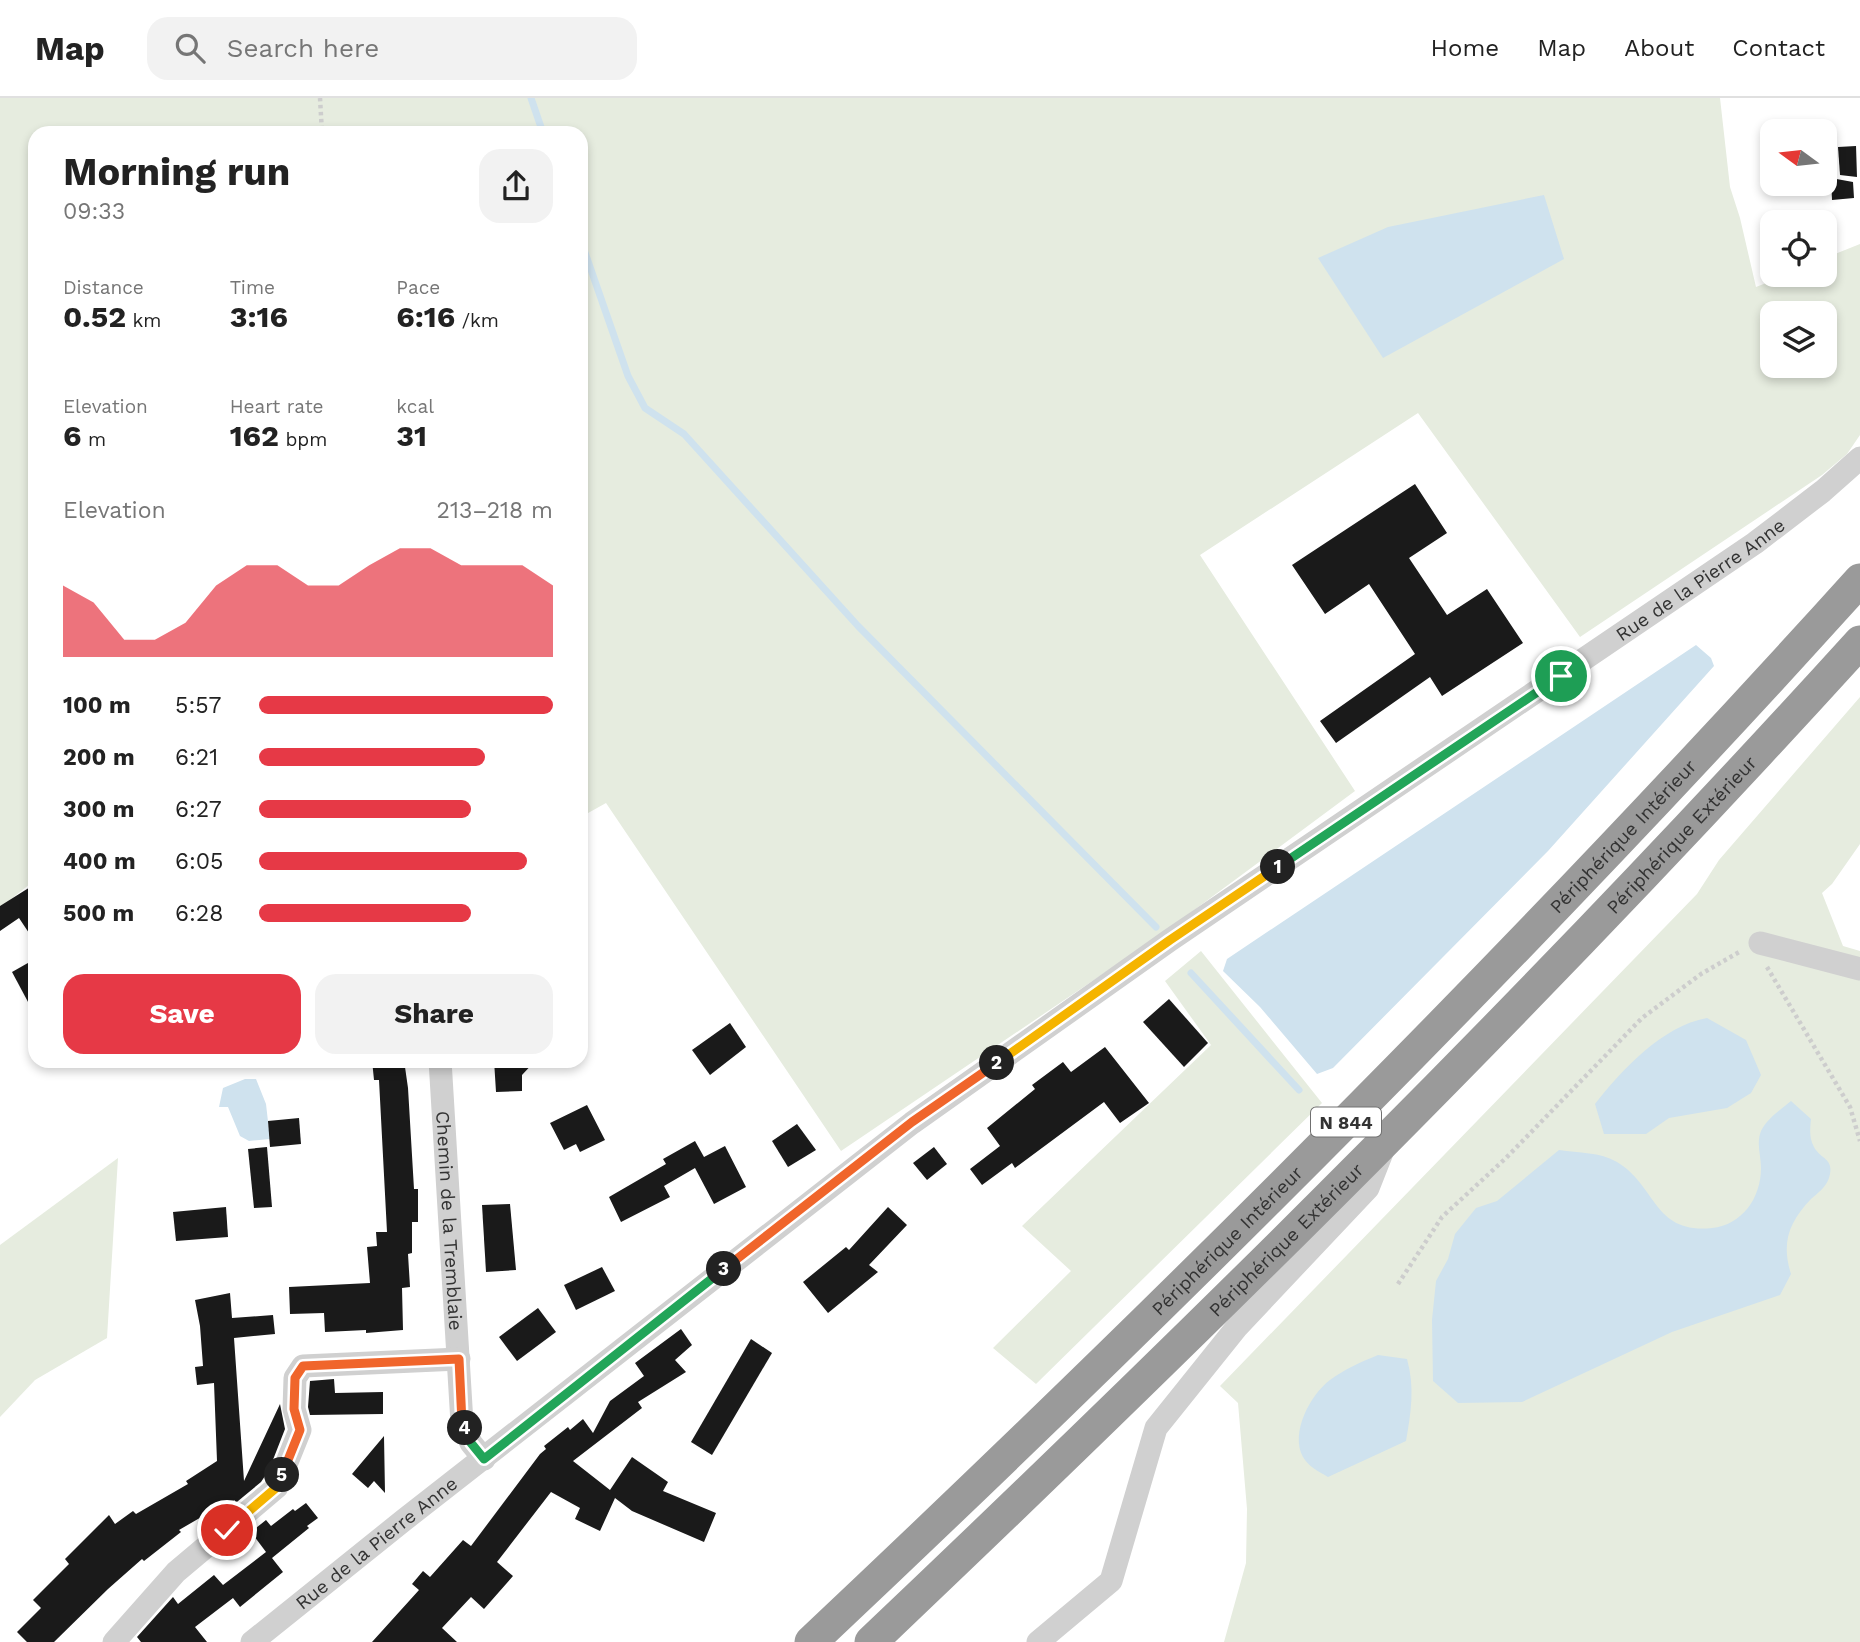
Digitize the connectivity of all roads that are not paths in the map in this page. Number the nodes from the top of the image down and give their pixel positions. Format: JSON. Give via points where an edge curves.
{"nodes":[{"id":1,"x":1860,"y":458,"type":"edge"},
{"id":2,"x":1860,"y":580,"type":"edge"},
{"id":3,"x":1860,"y":642,"type":"edge"},
{"id":4,"x":1760,"y":943,"type":"road end"},
{"id":5,"x":1860,"y":969,"type":"edge"},
{"id":6,"x":441,"y":1068,"type":"edge"},
{"id":7,"x":1386,"y":1142,"type":"junction"},
{"id":8,"x":459,"y":1359,"type":"junction"},
{"id":9,"x":484,"y":1459,"type":"junction"},
{"id":10,"x":114,"y":1642,"type":"edge"},
{"id":11,"x":252,"y":1642,"type":"edge"},
{"id":12,"x":811,"y":1642,"type":"edge"},
{"id":13,"x":871,"y":1642,"type":"edge"},
{"id":14,"x":1038,"y":1642,"type":"edge"}],
"edges":[{"from":1,"to":9,"type":"street","name":"Rue de la Pierre Anne","via":[[1755,543],[1170,940],[912,1122]]},
{"from":2,"to":12,"type":"highway","name":"Périphérique Intérieur","number":"N 844","via":[[1594,868],[1336,1133]]},
{"from":3,"to":7,"type":"highway","name":"Périphérique Extérieur","number":"N 844"},
{"from":4,"to":5,"type":"street"},
{"from":6,"to":8,"type":"street","name":"Chemin de la Tremblaie"},
{"from":7,"to":13,"type":"highway","name":"Périphérique Extérieur","number":"N 844"},
{"from":7,"to":14,"type":"street","via":[[1368,1188],[1237,1327],[1156,1428],[1111,1581]]},
{"from":8,"to":9,"type":"street","name":"Chemin de la Tremblaie","via":[[462,1423]]},
{"from":8,"to":10,"type":"street","via":[[303,1366],[295,1378],[294,1409],[300,1430],[277,1487],[176,1572]]},
{"from":9,"to":11,"type":"street","name":"Rue de la Pierre Anne"}]}
